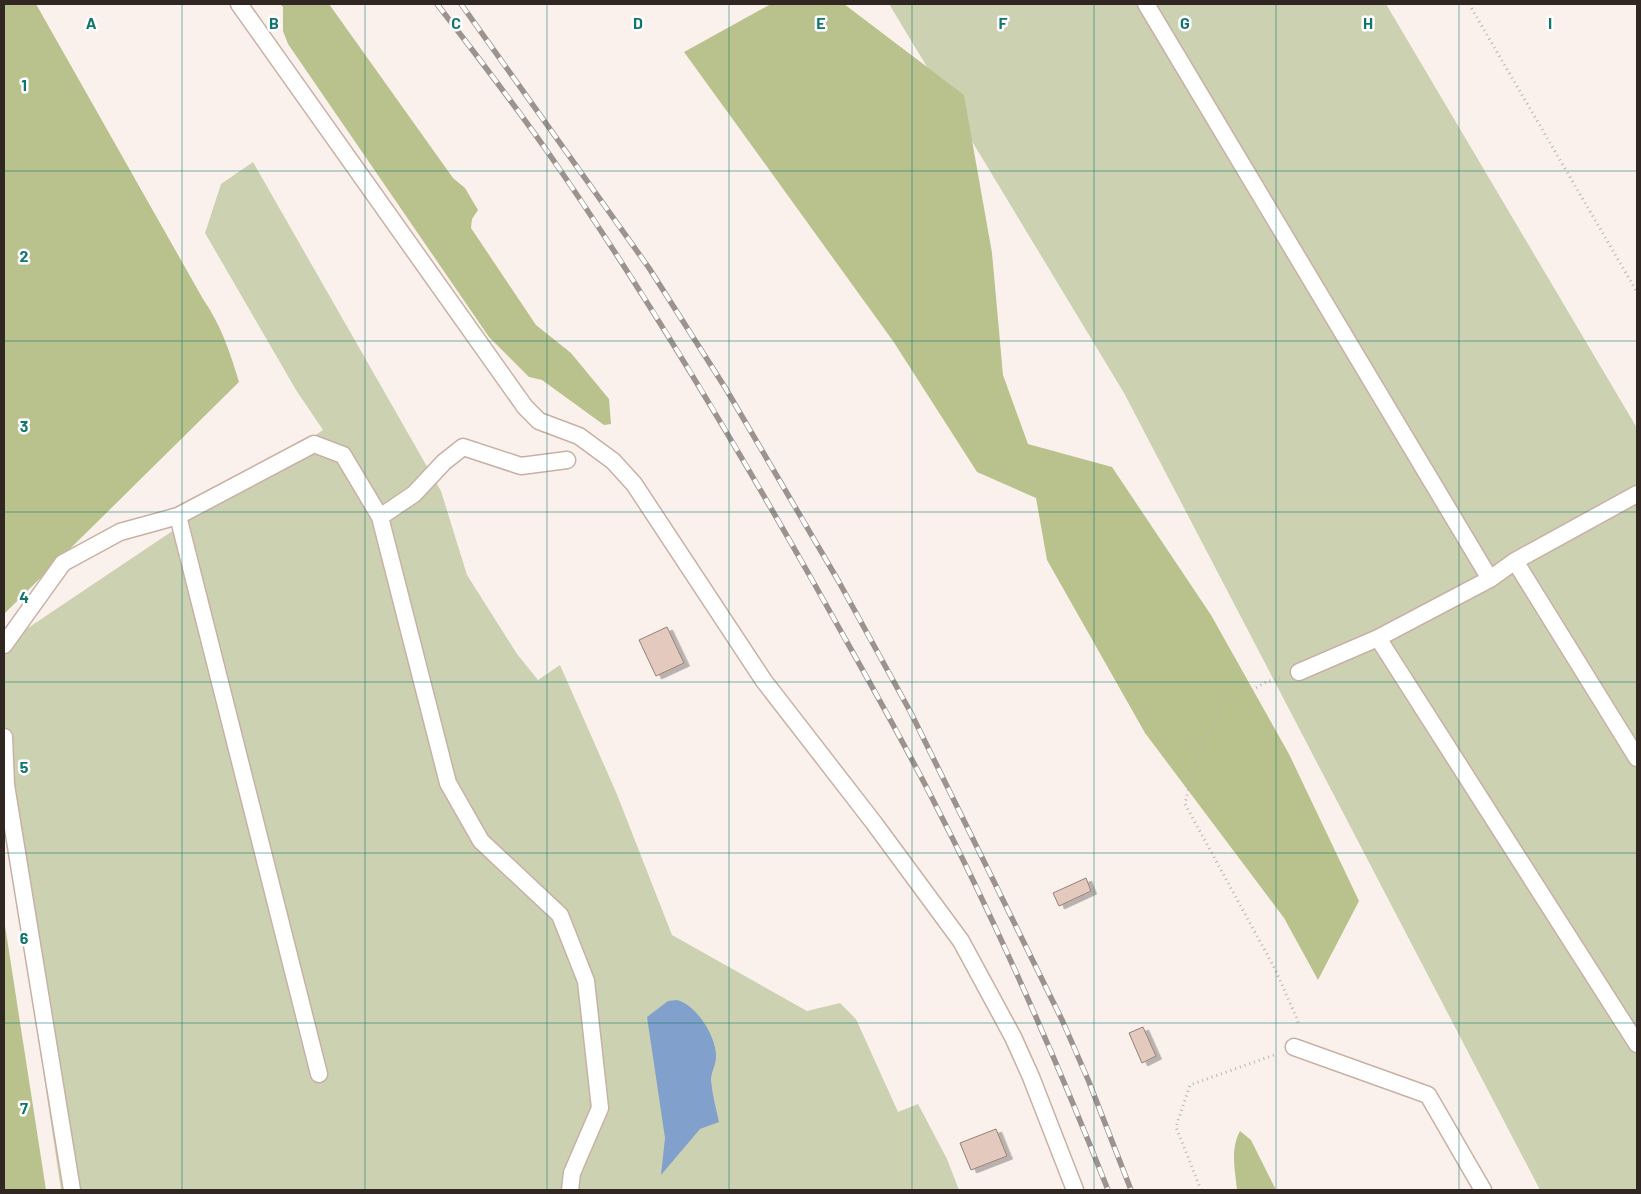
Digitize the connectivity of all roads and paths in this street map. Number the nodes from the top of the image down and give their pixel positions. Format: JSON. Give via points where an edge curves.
{"nodes":[{"id":1,"x":239,"y":4,"type":"edge"},
{"id":2,"x":1146,"y":4,"type":"edge"},
{"id":3,"x":1469,"y":4,"type":"edge"},
{"id":4,"x":1637,"y":292,"type":"edge"},
{"id":5,"x":567,"y":460,"type":"dead end"},
{"id":6,"x":1637,"y":494,"type":"edge"},
{"id":7,"x":178,"y":516,"type":"junction"},
{"id":8,"x":380,"y":517,"type":"junction"},
{"id":9,"x":1515,"y":561,"type":"junction"},
{"id":10,"x":1490,"y":579,"type":"junction"},
{"id":11,"x":1378,"y":638,"type":"junction"},
{"id":12,"x":4,"y":644,"type":"edge"},
{"id":13,"x":1299,"y":672,"type":"joint"},
{"id":14,"x":4,"y":737,"type":"edge"},
{"id":15,"x":1637,"y":758,"type":"edge"},
{"id":16,"x":1637,"y":1044,"type":"edge"},
{"id":17,"x":1294,"y":1046,"type":"junction"},
{"id":18,"x":318,"y":1074,"type":"dead end"},
{"id":19,"x":72,"y":1190,"type":"edge"},
{"id":20,"x":570,"y":1190,"type":"edge"},
{"id":21,"x":1075,"y":1190,"type":"edge"},
{"id":22,"x":1201,"y":1190,"type":"edge"},
{"id":23,"x":1483,"y":1190,"type":"edge"}],
"edges":[{"from":1,"to":21,"type":"lane","via":[[525,407],[539,421],[579,436],[613,461],[634,484],[764,681],[955,934],[1013,1037]]},
{"from":2,"to":10,"type":"lane"},
{"from":3,"to":4,"type":"path"},
{"from":5,"to":8,"type":"lane","via":[[521,466],[463,448],[444,462],[414,494]]},
{"from":6,"to":9,"type":"lane"},
{"from":7,"to":8,"type":"lane","via":[[314,444],[344,455]]},
{"from":7,"to":12,"type":"lane","via":[[120,532],[63,563]]},
{"from":7,"to":18,"type":"lane"},
{"from":8,"to":20,"type":"lane","via":[[448,783],[481,841],[560,915],[586,981],[600,1108],[572,1173]]},
{"from":9,"to":10,"type":"lane"},
{"from":9,"to":15,"type":"lane"},
{"from":10,"to":11,"type":"lane"},
{"from":11,"to":13,"type":"lane"},
{"from":11,"to":16,"type":"lane"},
{"from":13,"to":17,"type":"path","via":[[1266,682],[1221,708],[1196,758],[1184,804],[1279,977],[1298,1021]]},
{"from":14,"to":19,"type":"lane","via":[[6,785]]},
{"from":17,"to":22,"type":"path","via":[[1190,1085],[1176,1127]]},
{"from":17,"to":23,"type":"lane","via":[[1428,1095]]}]}
